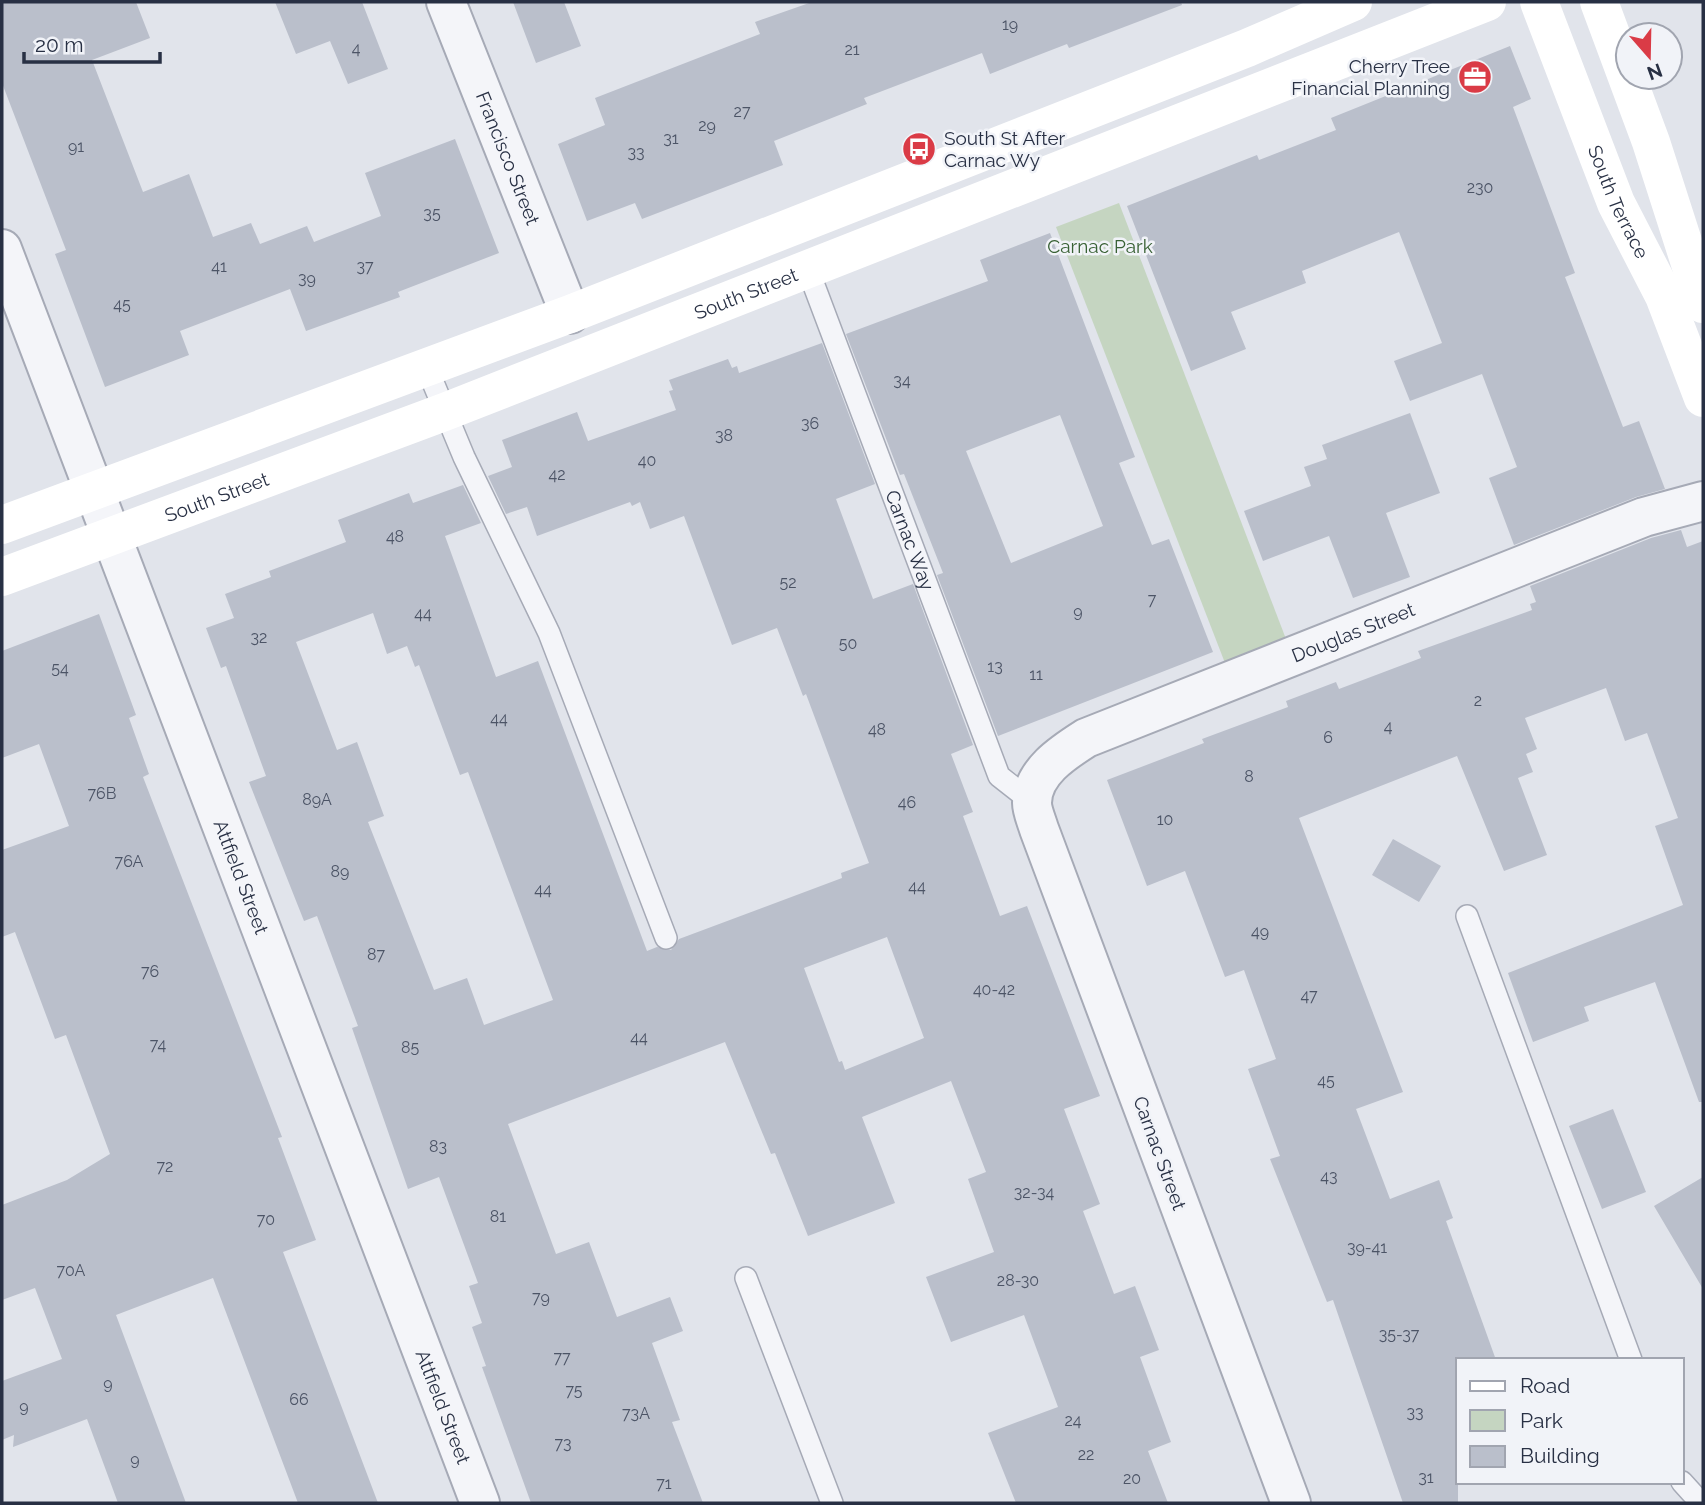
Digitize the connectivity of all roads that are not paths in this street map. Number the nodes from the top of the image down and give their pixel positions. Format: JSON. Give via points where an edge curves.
{"nodes":[{"id":1,"x":446,"y":2,"type":"edge"},
{"id":2,"x":1353,"y":2,"type":"edge"},
{"id":3,"x":1487,"y":2,"type":"edge"},
{"id":4,"x":1539,"y":2,"type":"edge"},
{"id":5,"x":1599,"y":2,"type":"edge"},
{"id":6,"x":2,"y":249,"type":"edge"},
{"id":7,"x":807,"y":267,"type":"junction"},
{"id":8,"x":1703,"y":304,"type":"edge"},
{"id":9,"x":570,"y":314,"type":"junction"},
{"id":10,"x":426,"y":368,"type":"junction"},
{"id":11,"x":1703,"y":398,"type":"edge"},
{"id":12,"x":447,"y":411,"type":"junction"},
{"id":13,"x":93,"y":491,"type":"junction"},
{"id":14,"x":1703,"y":501,"type":"edge"},
{"id":15,"x":2,"y":526,"type":"edge"},
{"id":16,"x":113,"y":536,"type":"junction"},
{"id":17,"x":2,"y":577,"type":"edge"},
{"id":18,"x":1032,"y":802,"type":"junction"},
{"id":19,"x":1467,"y":916,"type":"dead end"},
{"id":20,"x":666,"y":938,"type":"dead end"},
{"id":21,"x":746,"y":1278,"type":"dead end"},
{"id":22,"x":1630,"y":1358,"type":"edge"},
{"id":23,"x":1684,"y":1484,"type":"edge"},
{"id":24,"x":480,"y":1503,"type":"edge"},
{"id":25,"x":832,"y":1503,"type":"edge"},
{"id":26,"x":1291,"y":1503,"type":"edge"},
{"id":27,"x":1701,"y":1503,"type":"edge"}],
"edges":[{"from":1,"to":9,"type":"street","name":"Francisco Street"},
{"from":2,"to":9,"type":"main road"},
{"from":3,"to":7,"type":"main road","name":"South Street"},
{"from":4,"to":11,"type":"main road","name":"South Terrace","via":[[1616,203],[1664,296]]},
{"from":5,"to":8,"type":"main road","via":[[1651,142]]},
{"from":6,"to":13,"type":"street","name":"Attfield Street"},
{"from":7,"to":12,"type":"main road","name":"South Street"},
{"from":7,"to":18,"type":"lane","name":"Carnac Way","via":[[999,776]]},
{"from":9,"to":10,"type":"main road"},
{"from":10,"to":12,"type":"lane"},
{"from":10,"to":13,"type":"main road"},
{"from":12,"to":16,"type":"main road","name":"South Street"},
{"from":12,"to":20,"type":"lane","via":[[464,457],[550,633]]},
{"from":13,"to":15,"type":"main road"},
{"from":13,"to":16,"type":"street","name":"Attfield Street"},
{"from":14,"to":18,"type":"street","name":"Douglas Street","via":[[1644,517],[1086,738],[1043,772]]},
{"from":16,"to":17,"type":"main road","name":"South Street"},
{"from":16,"to":24,"type":"street","name":"Attfield Street"},
{"from":18,"to":26,"type":"street","name":"Carnac Street"},
{"from":19,"to":22,"type":"lane"},
{"from":21,"to":25,"type":"lane"},
{"from":23,"to":27,"type":"lane"}]}
